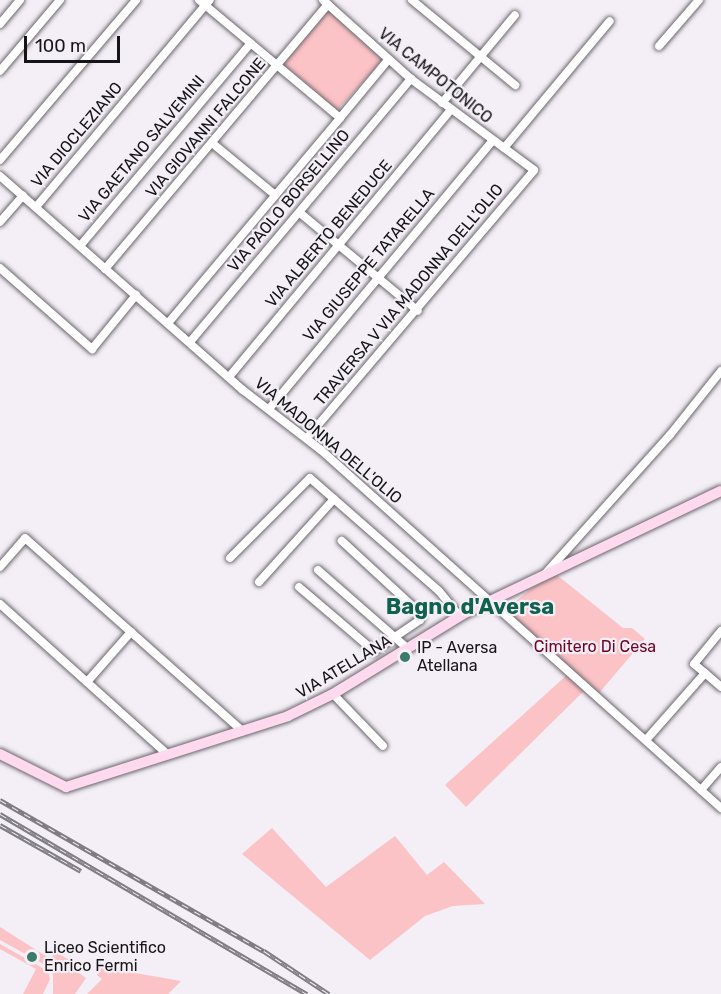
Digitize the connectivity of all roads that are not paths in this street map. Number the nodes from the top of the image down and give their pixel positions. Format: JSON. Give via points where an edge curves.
{"nodes":[{"id":1,"x":20,"y":0,"type":"edge"},
{"id":2,"x":60,"y":0,"type":"edge"},
{"id":3,"x":136,"y":0,"type":"edge"},
{"id":4,"x":412,"y":0,"type":"edge"},
{"id":5,"x":699,"y":0,"type":"edge"},
{"id":6,"x":325,"y":1,"type":"edge"},
{"id":7,"x":205,"y":2,"type":"edge"},
{"id":8,"x":515,"y":15,"type":"dead end"},
{"id":9,"x":610,"y":21,"type":"dead end"},
{"id":10,"x":0,"y":24,"type":"edge"},
{"id":11,"x":251,"y":43,"type":"junction"},
{"id":12,"x":659,"y":46,"type":"dead end"},
{"id":13,"x":480,"y":57,"type":"junction"},
{"id":14,"x":388,"y":60,"type":"junction"},
{"id":15,"x":278,"y":66,"type":"junction"},
{"id":16,"x":0,"y":71,"type":"edge"},
{"id":17,"x":411,"y":79,"type":"junction"},
{"id":18,"x":515,"y":85,"type":"dead end"},
{"id":19,"x":441,"y":103,"type":"junction"},
{"id":20,"x":451,"y":111,"type":"junction"},
{"id":21,"x":340,"y":117,"type":"junction"},
{"id":22,"x":492,"y":141,"type":"junction"},
{"id":23,"x":212,"y":143,"type":"junction"},
{"id":24,"x":504,"y":148,"type":"junction"},
{"id":25,"x":0,"y":160,"type":"edge"},
{"id":26,"x":534,"y":170,"type":"joint"},
{"id":27,"x":0,"y":176,"type":"edge"},
{"id":28,"x":275,"y":195,"type":"junction"},
{"id":29,"x":23,"y":196,"type":"junction"},
{"id":30,"x":36,"y":207,"type":"junction"},
{"id":31,"x":300,"y":213,"type":"junction"},
{"id":32,"x":0,"y":222,"type":"edge"},
{"id":33,"x":80,"y":246,"type":"junction"},
{"id":34,"x":338,"y":246,"type":"junction"},
{"id":35,"x":0,"y":268,"type":"edge"},
{"id":36,"x":105,"y":269,"type":"junction"},
{"id":37,"x":378,"y":278,"type":"junction"},
{"id":38,"x":136,"y":295,"type":"junction"},
{"id":39,"x":418,"y":311,"type":"junction"},
{"id":40,"x":169,"y":322,"type":"junction"},
{"id":41,"x":190,"y":342,"type":"junction"},
{"id":42,"x":721,"y":371,"type":"edge"},
{"id":43,"x":229,"y":376,"type":"junction"},
{"id":44,"x":269,"y":408,"type":"junction"},
{"id":45,"x":307,"y":438,"type":"junction"},
{"id":46,"x":716,"y":493,"type":"edge"},
{"id":47,"x":334,"y":499,"type":"junction"},
{"id":48,"x":721,"y":502,"type":"edge"},
{"id":49,"x":342,"y":541,"type":"dead end"},
{"id":50,"x":230,"y":558,"type":"dead end"},
{"id":51,"x":0,"y":567,"type":"edge"},
{"id":52,"x":318,"y":570,"type":"dead end"},
{"id":53,"x":546,"y":573,"type":"junction"},
{"id":54,"x":259,"y":582,"type":"dead end"},
{"id":55,"x":299,"y":586,"type":"dead end"},
{"id":56,"x":488,"y":601,"type":"junction"},
{"id":57,"x":0,"y":604,"type":"edge"},
{"id":58,"x":459,"y":616,"type":"junction"},
{"id":59,"x":721,"y":631,"type":"edge"},
{"id":60,"x":131,"y":632,"type":"junction"},
{"id":61,"x":395,"y":637,"type":"junction"},
{"id":62,"x":407,"y":648,"type":"junction"},
{"id":63,"x":705,"y":673,"type":"junction"},
{"id":64,"x":87,"y":682,"type":"junction"},
{"id":65,"x":721,"y":687,"type":"edge"},
{"id":66,"x":333,"y":694,"type":"junction"},
{"id":67,"x":242,"y":731,"type":"junction"},
{"id":68,"x":646,"y":740,"type":"junction"},
{"id":69,"x":384,"y":746,"type":"dead end"},
{"id":70,"x":0,"y":754,"type":"edge"},
{"id":71,"x":168,"y":755,"type":"junction"},
{"id":72,"x":721,"y":767,"type":"edge"},
{"id":73,"x":701,"y":790,"type":"junction"},
{"id":74,"x":721,"y":808,"type":"edge"}],
"edges":[{"from":1,"to":10,"type":"street"},
{"from":2,"to":16,"type":"street"},
{"from":3,"to":25,"type":"street"},
{"from":4,"to":13,"type":"street"},
{"from":5,"to":12,"type":"street"},
{"from":6,"to":14,"type":"street","name":"VIA CAMPOTONICO"},
{"from":6,"to":15,"type":"street","name":"VIA GIOVANNI FALCONE"},
{"from":7,"to":11,"type":"street"},
{"from":7,"to":30,"type":"street","name":"VIA DIOCLEZIANO"},
{"from":8,"to":13,"type":"street"},
{"from":9,"to":24,"type":"street"},
{"from":11,"to":15,"type":"street"},
{"from":11,"to":33,"type":"street","name":"VIA GAETANO SALVEMINI"},
{"from":13,"to":18,"type":"street"},
{"from":13,"to":19,"type":"street"},
{"from":14,"to":17,"type":"street","name":"VIA CAMPOTONICO"},
{"from":14,"to":21,"type":"street"},
{"from":15,"to":21,"type":"street"},
{"from":15,"to":23,"type":"street","name":"VIA GIOVANNI FALCONE"},
{"from":17,"to":19,"type":"street","name":"VIA CAMPOTONICO"},
{"from":17,"to":31,"type":"street","name":"VIA PAOLO BORSELLINO"},
{"from":19,"to":20,"type":"street","name":"VIA CAMPOTONICO"},
{"from":20,"to":22,"type":"street","name":"VIA CAMPOTONICO"},
{"from":20,"to":34,"type":"street","name":"VIA ALBERTO BENEDUCE"},
{"from":21,"to":28,"type":"street"},
{"from":22,"to":24,"type":"street","name":"VIA CAMPOTONICO"},
{"from":22,"to":37,"type":"street","name":"VIA GIUSEPPE TATARELLA"},
{"from":23,"to":28,"type":"street"},
{"from":23,"to":36,"type":"street","name":"VIA GIOVANNI FALCONE"},
{"from":24,"to":26,"type":"street","name":"VIA CAMPOTONICO"},
{"from":26,"to":39,"type":"street","name":"TRAVERSA V VIA MADONNA DELL'OLIO"},
{"from":27,"to":29,"type":"street","name":"VIA MADONNA DELL'OLIO"},
{"from":28,"to":40,"type":"street"},
{"from":29,"to":30,"type":"street","name":"VIA MADONNA DELL'OLIO"},
{"from":29,"to":32,"type":"street"},
{"from":30,"to":33,"type":"street","name":"VIA MADONNA DELL'OLIO"},
{"from":31,"to":34,"type":"street"},
{"from":31,"to":41,"type":"street","name":"VIA PAOLO BORSELLINO"},
{"from":33,"to":36,"type":"street","name":"VIA MADONNA DELL'OLIO"},
{"from":34,"to":37,"type":"street"},
{"from":34,"to":43,"type":"street","name":"VIA ALBERTO BENEDUCE"},
{"from":35,"to":38,"type":"street","via":[[92,349]]},
{"from":36,"to":38,"type":"street","name":"VIA MADONNA DELL'OLIO"},
{"from":37,"to":39,"type":"street"},
{"from":37,"to":44,"type":"street","name":"VIA GIUSEPPE TATARELLA"},
{"from":38,"to":40,"type":"street","name":"VIA MADONNA DELL'OLIO"},
{"from":39,"to":45,"type":"street","name":"TRAVERSA V VIA MADONNA DELL'OLIO"},
{"from":40,"to":41,"type":"street","name":"VIA MADONNA DELL'OLIO"},
{"from":41,"to":43,"type":"street","name":"VIA MADONNA DELL'OLIO"},
{"from":42,"to":53,"type":"street","via":[[662,444]]},
{"from":43,"to":44,"type":"street","name":"VIA MADONNA DELL'OLIO"},
{"from":44,"to":45,"type":"street","name":"VIA MADONNA DELL'OLIO"},
{"from":45,"to":56,"type":"street","name":"VIA MADONNA DELL'OLIO"},
{"from":46,"to":48,"type":"street"},
{"from":46,"to":53,"type":"main road","name":"VIA ATELLANA"},
{"from":47,"to":50,"type":"street","via":[[310,478],[304,480]]},
{"from":47,"to":54,"type":"street"},
{"from":47,"to":58,"type":"street","via":[[439,591]]},
{"from":49,"to":61,"type":"street","via":[[421,614],[420,620]]},
{"from":51,"to":60,"type":"street","via":[[25,538]]},
{"from":52,"to":61,"type":"street"},
{"from":53,"to":56,"type":"main road","name":"VIA ATELLANA"},
{"from":55,"to":61,"type":"street","via":[[368,648],[374,651]]},
{"from":56,"to":58,"type":"main road","name":"VIA ATELLANA"},
{"from":56,"to":68,"type":"street","name":"VIA MADONNA DELL'OLIO"},
{"from":57,"to":64,"type":"street"},
{"from":58,"to":62,"type":"main road","name":"VIA ATELLANA"},
{"from":59,"to":63,"type":"street","via":[[694,664]]},
{"from":60,"to":64,"type":"street"},
{"from":60,"to":67,"type":"street"},
{"from":61,"to":62,"type":"street"},
{"from":62,"to":66,"type":"main road","name":"VIA ATELLANA"},
{"from":63,"to":65,"type":"street"},
{"from":63,"to":68,"type":"street"},
{"from":64,"to":71,"type":"street"},
{"from":66,"to":67,"type":"main road","name":"VIA ATELLANA"},
{"from":66,"to":69,"type":"street"},
{"from":67,"to":71,"type":"main road","name":"VIA ATELLANA"},
{"from":68,"to":73,"type":"street"},
{"from":70,"to":71,"type":"main road","name":"VIA ATELLANA","via":[[66,787]]},
{"from":72,"to":73,"type":"street"},
{"from":73,"to":74,"type":"street"}]}
